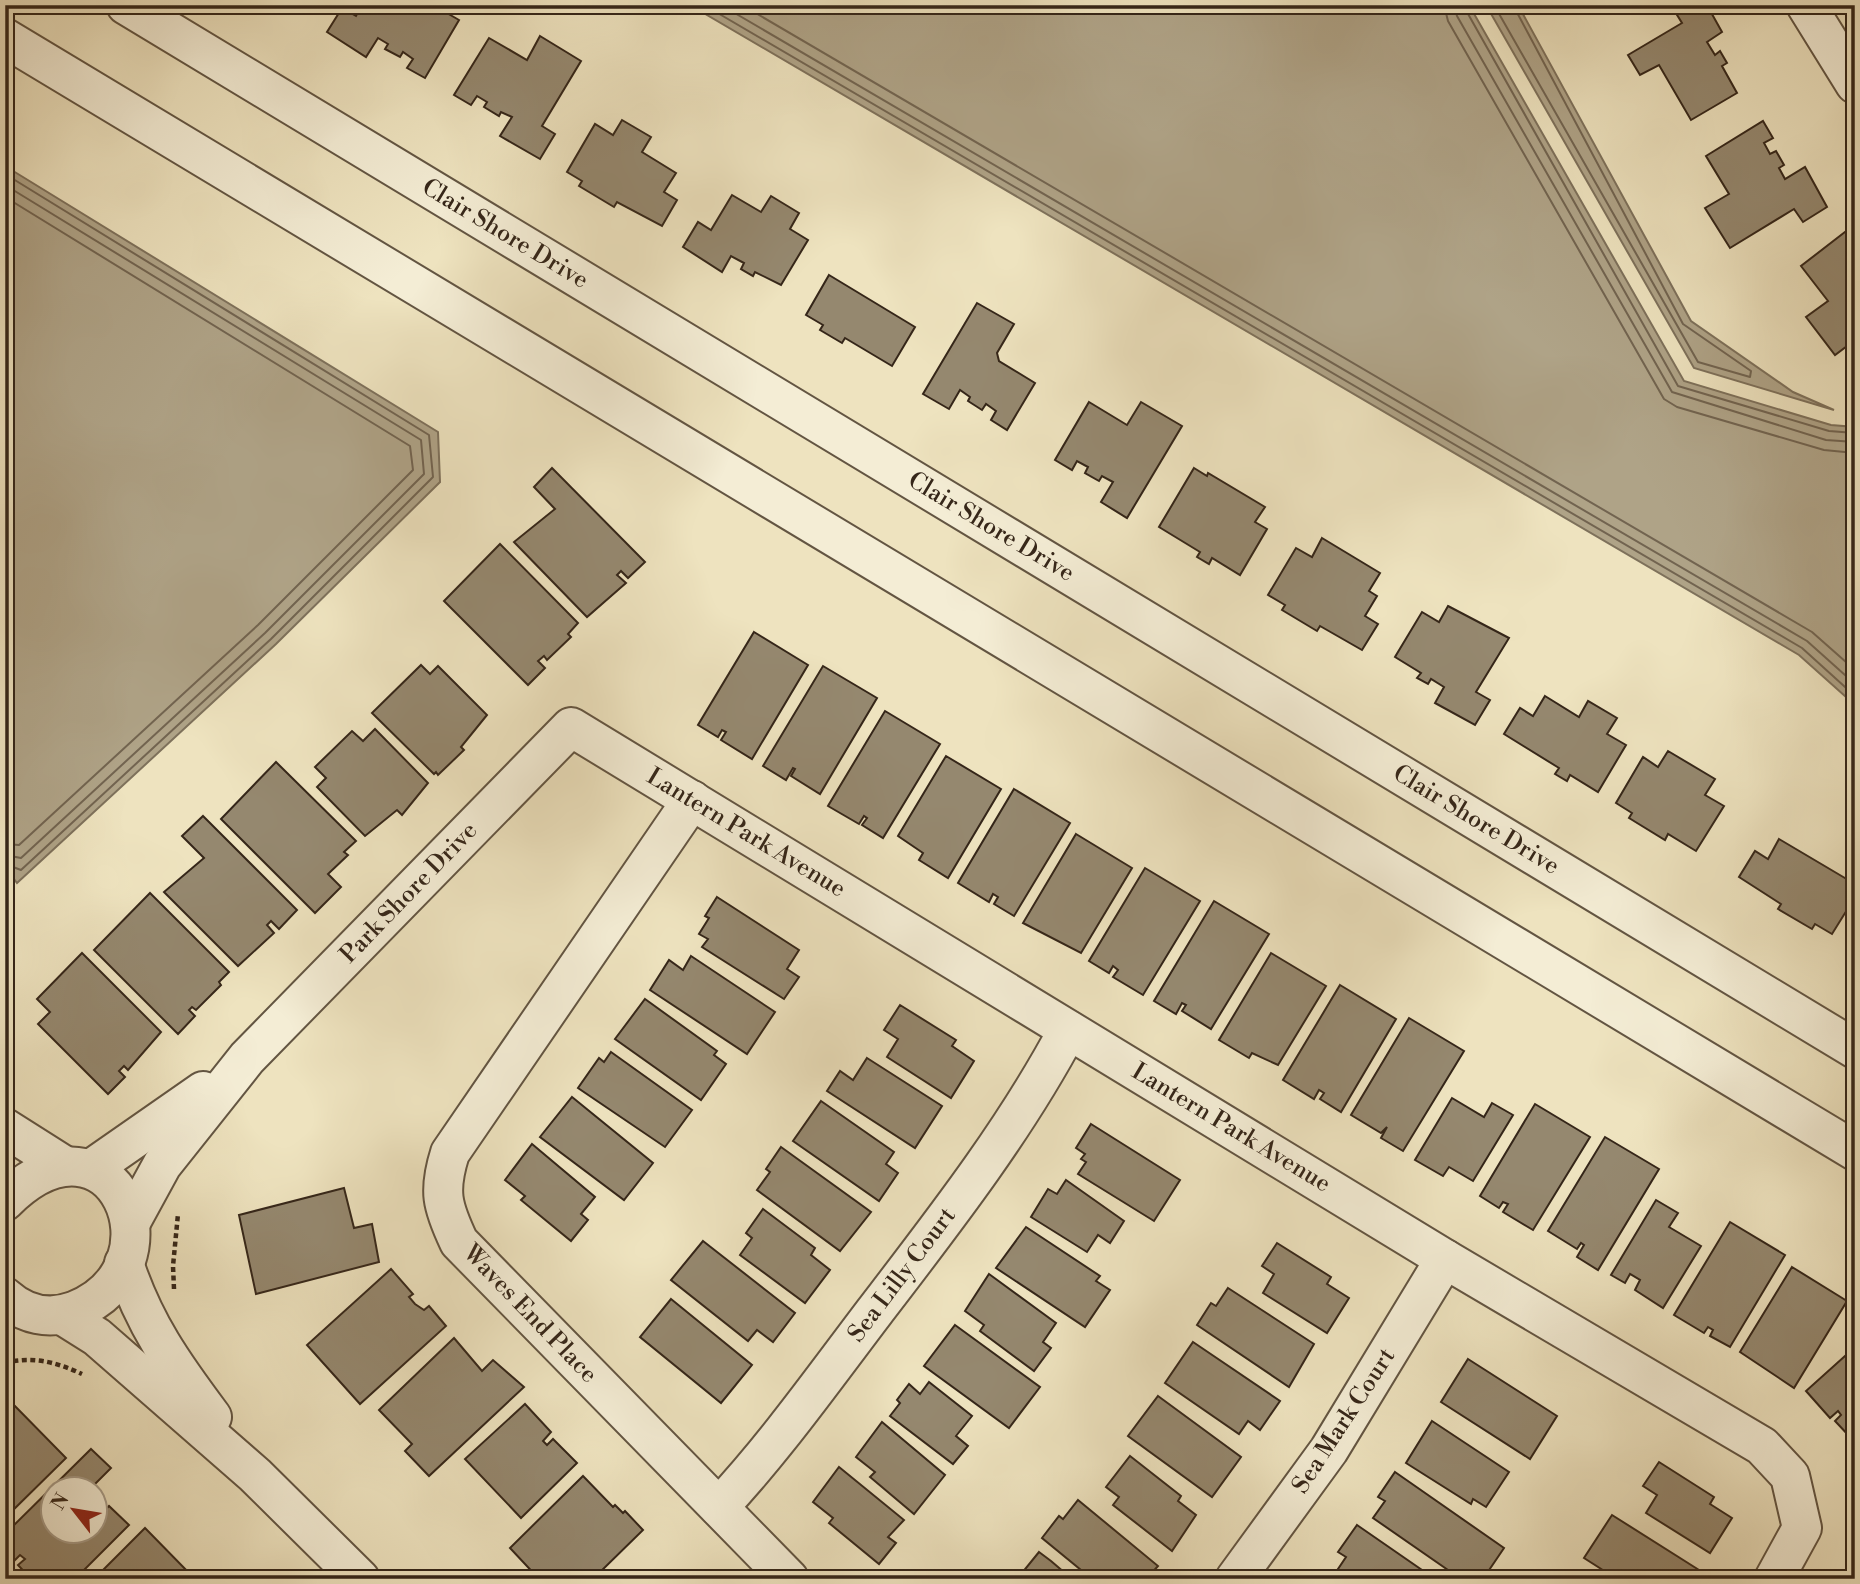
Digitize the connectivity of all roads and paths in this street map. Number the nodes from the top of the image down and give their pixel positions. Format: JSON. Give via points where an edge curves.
{"nodes":[{"id":1,"x":126,"y":5,"type":"edge"},
{"id":2,"x":1806,"y":5,"type":"edge"},
{"id":3,"x":5,"y":38,"type":"edge"},
{"id":4,"x":1855,"y":84,"type":"edge"},
{"id":5,"x":571,"y":727,"type":"joint"},
{"id":6,"x":692,"y":800,"type":"junction"},
{"id":7,"x":1068,"y":1030,"type":"junction"},
{"id":8,"x":1855,"y":1049,"type":"edge"},
{"id":9,"x":247,"y":1058,"type":"junction"},
{"id":10,"x":5,"y":1128,"type":"edge"},
{"id":11,"x":1855,"y":1151,"type":"edge"},
{"id":12,"x":78,"y":1167,"type":"junction"},
{"id":13,"x":5,"y":1201,"type":"edge"},
{"id":14,"x":179,"y":1204,"type":"dead end"},
{"id":15,"x":132,"y":1220,"type":"junction"},
{"id":16,"x":1446,"y":1259,"type":"junction"},
{"id":17,"x":124,"y":1263,"type":"junction"},
{"id":18,"x":175,"y":1294,"type":"dead end"},
{"id":19,"x":27,"y":1314,"type":"edge"},
{"id":20,"x":5,"y":1363,"type":"edge"},
{"id":21,"x":92,"y":1381,"type":"dead end"},
{"id":22,"x":255,"y":1475,"type":"junction"},
{"id":23,"x":719,"y":1507,"type":"junction"},
{"id":24,"x":360,"y":1579,"type":"edge"},
{"id":25,"x":789,"y":1579,"type":"edge"},
{"id":26,"x":1235,"y":1579,"type":"edge"},
{"id":27,"x":1774,"y":1579,"type":"edge"}],
"edges":[{"from":1,"to":8,"type":"street","name":"Clair Shore Drive"},
{"from":2,"to":4,"type":"street"},
{"from":3,"to":11,"type":"street"},
{"from":5,"to":6,"type":"street","name":"Lantern Park Avenue"},
{"from":5,"to":9,"type":"street","name":"Park Shore Drive"},
{"from":6,"to":7,"type":"street","name":"Lantern Park Avenue"},
{"from":6,"to":23,"type":"street","name":"Waves End Place","via":[[473,1116],[450,1153],[441,1181],[444,1209],[459,1242]]},
{"from":7,"to":16,"type":"street","name":"Lantern Park Avenue"},
{"from":7,"to":23,"type":"street","name":"Sea Lilly Court","via":[[950,1213],[757,1466]]},
{"from":9,"to":12,"type":"street","name":"Park Shore Drive","via":[[148,1132]]},
{"from":9,"to":15,"type":"street","name":"Park Shore Drive","via":[[162,1165]]},
{"from":10,"to":12,"type":"street"},
{"from":12,"to":13,"type":"street","name":"Park Shore Drive","via":[[20,1186]]},
{"from":12,"to":15,"type":"street","via":[[110,1181]]},
{"from":14,"to":18,"type":"path"},
{"from":15,"to":17,"type":"street","via":[[132,1243]]},
{"from":16,"to":26,"type":"street","name":"Sea Mark Court","via":[[1329,1450]]},
{"from":16,"to":27,"type":"street","name":"Lantern Park Avenue","via":[[1762,1446],[1790,1476],[1802,1528]]},
{"from":17,"to":19,"type":"street","via":[[100,1296],[85,1307]]},
{"from":17,"to":22,"type":"street","via":[[138,1304],[166,1356]]},
{"from":19,"to":22,"type":"street","via":[[97,1337]]},
{"from":20,"to":21,"type":"path","via":[[24,1358],[45,1360]]},
{"from":22,"to":24,"type":"street"},
{"from":23,"to":25,"type":"street","name":"Waves End Place"}]}
